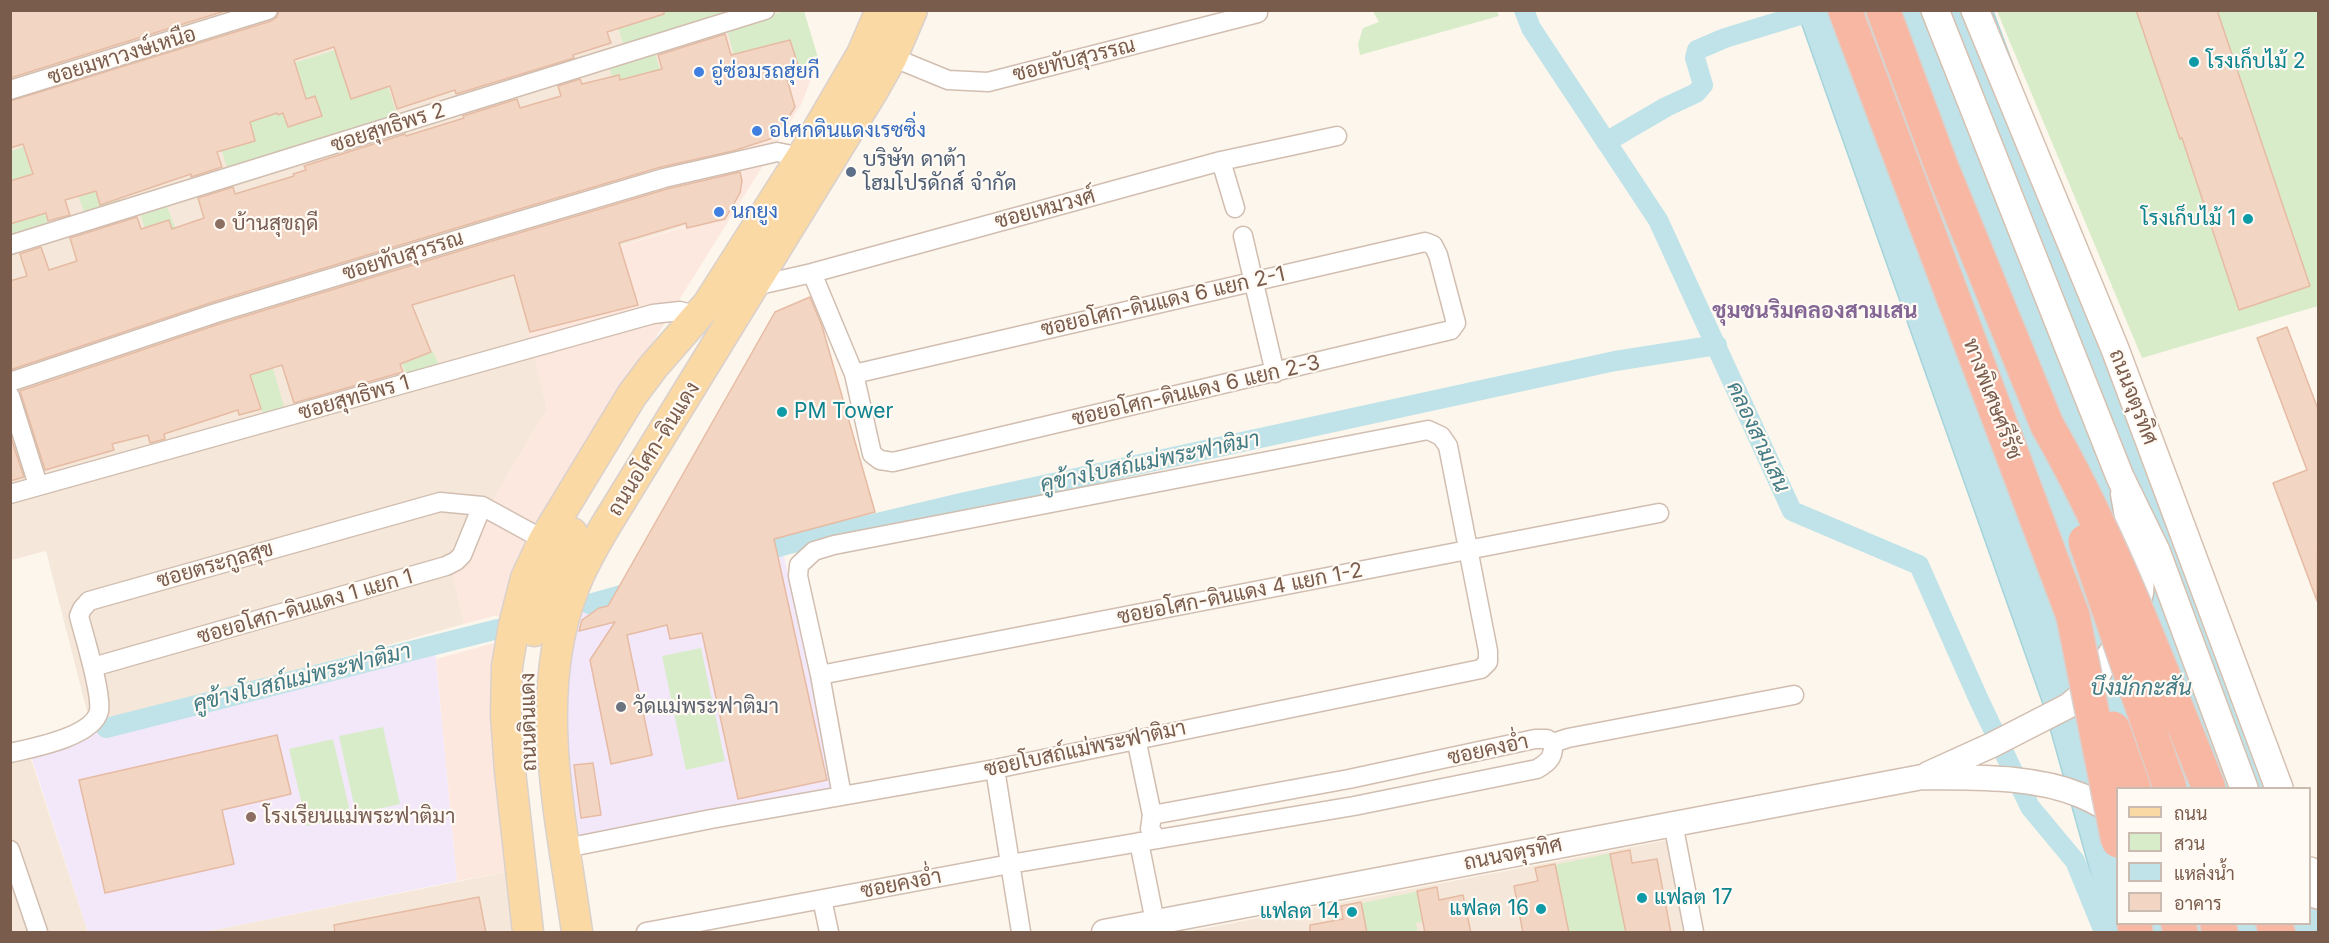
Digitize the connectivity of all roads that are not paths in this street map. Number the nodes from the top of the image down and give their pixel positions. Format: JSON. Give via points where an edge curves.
{"nodes":[{"id":1,"x":268,"y":10,"type":"edge"},
{"id":2,"x":765,"y":10,"type":"edge"},
{"id":3,"x":865,"y":10,"type":"edge"},
{"id":4,"x":881,"y":10,"type":"edge"},
{"id":5,"x":912,"y":10,"type":"edge"},
{"id":6,"x":1845,"y":10,"type":"edge"},
{"id":7,"x":1883,"y":10,"type":"edge"},
{"id":8,"x":1935,"y":10,"type":"edge"},
{"id":9,"x":1975,"y":10,"type":"edge"},
{"id":10,"x":1258,"y":14,"type":"dead end"},
{"id":11,"x":892,"y":57,"type":"junction"},
{"id":12,"x":10,"y":90,"type":"edge"},
{"id":13,"x":824,"y":121,"type":"junction"},
{"id":14,"x":1336,"y":136,"type":"dead end"},
{"id":15,"x":799,"y":161,"type":"junction"},
{"id":16,"x":1221,"y":161,"type":"junction"},
{"id":17,"x":1235,"y":207,"type":"dead end"},
{"id":18,"x":1243,"y":236,"type":"dead end"},
{"id":19,"x":10,"y":245,"type":"edge"},
{"id":20,"x":812,"y":273,"type":"junction"},
{"id":21,"x":1253,"y":280,"type":"junction"},
{"id":22,"x":1446,"y":284,"type":"joint"},
{"id":23,"x":755,"y":286,"type":"junction"},
{"id":24,"x":702,"y":314,"type":"junction"},
{"id":25,"x":1275,"y":373,"type":"junction"},
{"id":26,"x":854,"y":374,"type":"junction"},
{"id":27,"x":10,"y":382,"type":"edge"},
{"id":28,"x":10,"y":396,"type":"edge"},
{"id":29,"x":2047,"y":425,"type":"junction"},
{"id":30,"x":2120,"y":477,"type":"junction"},
{"id":31,"x":38,"y":485,"type":"junction"},
{"id":32,"x":10,"y":494,"type":"edge"},
{"id":33,"x":482,"y":506,"type":"junction"},
{"id":34,"x":1659,"y":513,"type":"dead end"},
{"id":35,"x":544,"y":540,"type":"junction"},
{"id":36,"x":1468,"y":549,"type":"junction"},
{"id":37,"x":2073,"y":616,"type":"junction"},
{"id":38,"x":93,"y":667,"type":"junction"},
{"id":39,"x":820,"y":675,"type":"junction"},
{"id":40,"x":1794,"y":695,"type":"dead end"},
{"id":41,"x":1137,"y":738,"type":"junction"},
{"id":42,"x":1553,"y":743,"type":"junction"},
{"id":43,"x":10,"y":753,"type":"edge"},
{"id":44,"x":995,"y":769,"type":"junction"},
{"id":45,"x":1922,"y":777,"type":"junction"},
{"id":46,"x":1349,"y":779,"type":"junction"},
{"id":47,"x":2133,"y":787,"type":"edge"},
{"id":48,"x":2169,"y":787,"type":"edge"},
{"id":49,"x":2208,"y":787,"type":"edge"},
{"id":50,"x":2243,"y":787,"type":"edge"},
{"id":51,"x":2278,"y":787,"type":"edge"},
{"id":52,"x":842,"y":796,"type":"junction"},
{"id":53,"x":1354,"y":806,"type":"junction"},
{"id":54,"x":2116,"y":813,"type":"edge"},
{"id":55,"x":1152,"y":815,"type":"junction"},
{"id":56,"x":1673,"y":824,"type":"junction"},
{"id":57,"x":2116,"y":831,"type":"edge"},
{"id":58,"x":1148,"y":841,"type":"junction"},
{"id":59,"x":566,"y":848,"type":"junction"},
{"id":60,"x":10,"y":850,"type":"edge"},
{"id":61,"x":1010,"y":864,"type":"junction"},
{"id":62,"x":2311,"y":874,"type":"edge"},
{"id":63,"x":2319,"y":895,"type":"edge"},
{"id":64,"x":822,"y":899,"type":"junction"},
{"id":65,"x":1155,"y":922,"type":"junction"},
{"id":66,"x":38,"y":933,"type":"edge"},
{"id":67,"x":528,"y":933,"type":"edge"},
{"id":68,"x":546,"y":933,"type":"edge"},
{"id":69,"x":577,"y":933,"type":"edge"},
{"id":70,"x":646,"y":933,"type":"edge"},
{"id":71,"x":829,"y":933,"type":"edge"},
{"id":72,"x":1021,"y":933,"type":"edge"},
{"id":73,"x":1104,"y":933,"type":"edge"},
{"id":74,"x":1694,"y":933,"type":"edge"}],
"edges":[{"from":1,"to":12,"type":"street","name":"ซอยมหาวงษ์เหนือ"},
{"from":2,"to":19,"type":"street","name":"ซอยสุทธิพร 2"},
{"from":3,"to":13,"type":"main road","name":"ถนนอโศก-ดินแดง"},
{"from":4,"to":13,"type":"main road","name":"ถนนอโศก-ดินแดง","via":[[862,54]]},
{"from":5,"to":11,"type":"main road","name":"ถนนอโศก-ดินแดง"},
{"from":6,"to":37,"type":"highway","name":"ทางพิเศษศรีรัช"},
{"from":7,"to":29,"type":"highway","name":"ทางพิเศษศรีรัช","via":[[1942,168]]},
{"from":8,"to":30,"type":"main road","name":"ถนนจตุรทิศ"},
{"from":9,"to":51,"type":"main road","name":"ถนนจตุรทิศ","via":[[2115,349]]},
{"from":10,"to":11,"type":"street","name":"ซอยทับสุวรรณ","via":[[988,82],[948,80]]},
{"from":11,"to":23,"type":"main road","name":"ถนนอโศก-ดินแดง"},
{"from":13,"to":15,"type":"main road","name":"ถนนอโศก-ดินแดง"},
{"from":14,"to":16,"type":"street","name":"ซอยเหมวงศ์"},
{"from":15,"to":24,"type":"main road","name":"ถนนอโศก-ดินแดง"},
{"from":15,"to":27,"type":"street","name":"ซอยทับสุวรรณ","via":[[777,152],[664,178],[216,313]]},
{"from":16,"to":17,"type":"street"},
{"from":16,"to":20,"type":"street","name":"ซอยเหมวงศ์"},
{"from":18,"to":21,"type":"street"},
{"from":20,"to":23,"type":"street","name":"ซอยเหมวงศ์"},
{"from":20,"to":26,"type":"street"},
{"from":21,"to":22,"type":"street","name":"ซอยอโศก-ดินแดง 6 แยก 2-1","via":[[1425,242],[1433,245],[1438,255]]},
{"from":21,"to":25,"type":"street"},
{"from":21,"to":26,"type":"street","name":"ซอยอโศก-ดินแดง 6 แยก 2-1"},
{"from":22,"to":25,"type":"street","name":"ซอยอโศก-ดินแดง 6 แยก 2-3","via":[[1456,323],[1450,330]]},
{"from":23,"to":59,"type":"main road","name":"ถนนอโศก-ดินแดง","via":[[606,525],[573,590],[552,684],[554,765]]},
{"from":24,"to":31,"type":"street","name":"ซอยสุทธิพร 1","via":[[653,314]]},
{"from":24,"to":35,"type":"main road","name":"ถนนอโศก-ดินแดง","via":[[632,395]]},
{"from":24,"to":68,"type":"main road","name":"ถนนดินแดง","via":[[565,545],[541,601],[530,648],[524,708]]},
{"from":25,"to":26,"type":"street","name":"ซอยอโศก-ดินแดง 6 แยก 2-3","via":[[893,462],[872,454]]},
{"from":28,"to":31,"type":"street"},
{"from":29,"to":48,"type":"highway","name":"ทางพิเศษศรีรัช","bridge":true},
{"from":29,"to":49,"type":"highway","bridge":true,"via":[[2107,542]]},
{"from":30,"to":45,"type":"street","name":"ถนนจตุรทิศ","bridge":true,"via":[[2142,577],[2141,593],[2133,619],[2093,685],[2058,712]]},
{"from":30,"to":50,"type":"main road","name":"ถนนจตุรทิศ","via":[[2156,551]]},
{"from":31,"to":32,"type":"street","name":"ซอยสุทธิพร 1"},
{"from":33,"to":35,"type":"street","name":"ซอยตระกูลสุข"},
{"from":33,"to":38,"type":"street","name":"ซอยอโศก-ดินแดง 1 แยก 1","via":[[462,555],[446,566]]},
{"from":33,"to":38,"type":"street","name":"ซอยตระกูลสุข","via":[[440,502],[89,601],[79,616]]},
{"from":34,"to":36,"type":"street","name":"ซอยอโศก-ดินแดง 4 แยก 1-2"},
{"from":35,"to":67,"type":"main road","name":"ถนนอโศก-ดินแดง","via":[[526,578],[507,668],[510,771]]},
{"from":36,"to":39,"type":"street","name":"ซอยอโศก-ดินแดง 4 แยก 1-2"},
{"from":36,"to":39,"type":"street","via":[[1448,446],[1441,436],[1428,430],[845,542],[814,551],[799,565],[798,576]]},
{"from":36,"to":41,"type":"street","name":"ซอยโบสถ์แม่พระฟาติมา","via":[[1488,651],[1488,662],[1481,669]]},
{"from":37,"to":47,"type":"highway","name":"ทางพิเศษศรีรัช","bridge":true},
{"from":37,"to":57,"type":"highway","bridge":true},
{"from":38,"to":43,"type":"street","name":"ซอยตระกูลสุข","via":[[99,711],[90,724],[69,737]]},
{"from":39,"to":52,"type":"street"},
{"from":40,"to":42,"type":"street"},
{"from":41,"to":44,"type":"street","name":"ซอยโบสถ์แม่พระฟาติมา"},
{"from":41,"to":55,"type":"street"},
{"from":42,"to":46,"type":"street","name":"ซอยคงอ่ำ","via":[[1535,739]]},
{"from":42,"to":53,"type":"street","name":"ซอยคงอ่ำ","via":[[1554,753],[1537,769]]},
{"from":44,"to":52,"type":"street","name":"ซอยโบสถ์แม่พระฟาติมา"},
{"from":44,"to":61,"type":"street"},
{"from":45,"to":54,"type":"street","name":"ถนนจตุรทิศ","via":[[2040,784],[2079,795]]},
{"from":45,"to":56,"type":"street","name":"ถนนจตุรทิศ"},
{"from":46,"to":53,"type":"street"},
{"from":46,"to":55,"type":"street","name":"ซอยคงอ่ำ"},
{"from":52,"to":59,"type":"street","name":"ซอยโบสถ์แม่พระฟาติมา"},
{"from":53,"to":58,"type":"street","name":"ซอยคงอ่ำ"},
{"from":55,"to":58,"type":"street"},
{"from":56,"to":65,"type":"street","name":"ถนนจตุรทิศ"},
{"from":56,"to":74,"type":"street"},
{"from":58,"to":61,"type":"street","name":"ซอยคงอ่ำ"},
{"from":58,"to":65,"type":"street"},
{"from":59,"to":69,"type":"main road","name":"ถนนอโศก-ดินแดง"},
{"from":60,"to":66,"type":"street"},
{"from":61,"to":64,"type":"street","name":"ซอยคงอ่ำ"},
{"from":61,"to":72,"type":"street"},
{"from":62,"to":63,"type":"main road"},
{"from":64,"to":70,"type":"street","name":"ซอยคงอ่ำ"},
{"from":64,"to":71,"type":"street"},
{"from":65,"to":73,"type":"street","name":"ถนนจตุรทิศ"}]}
